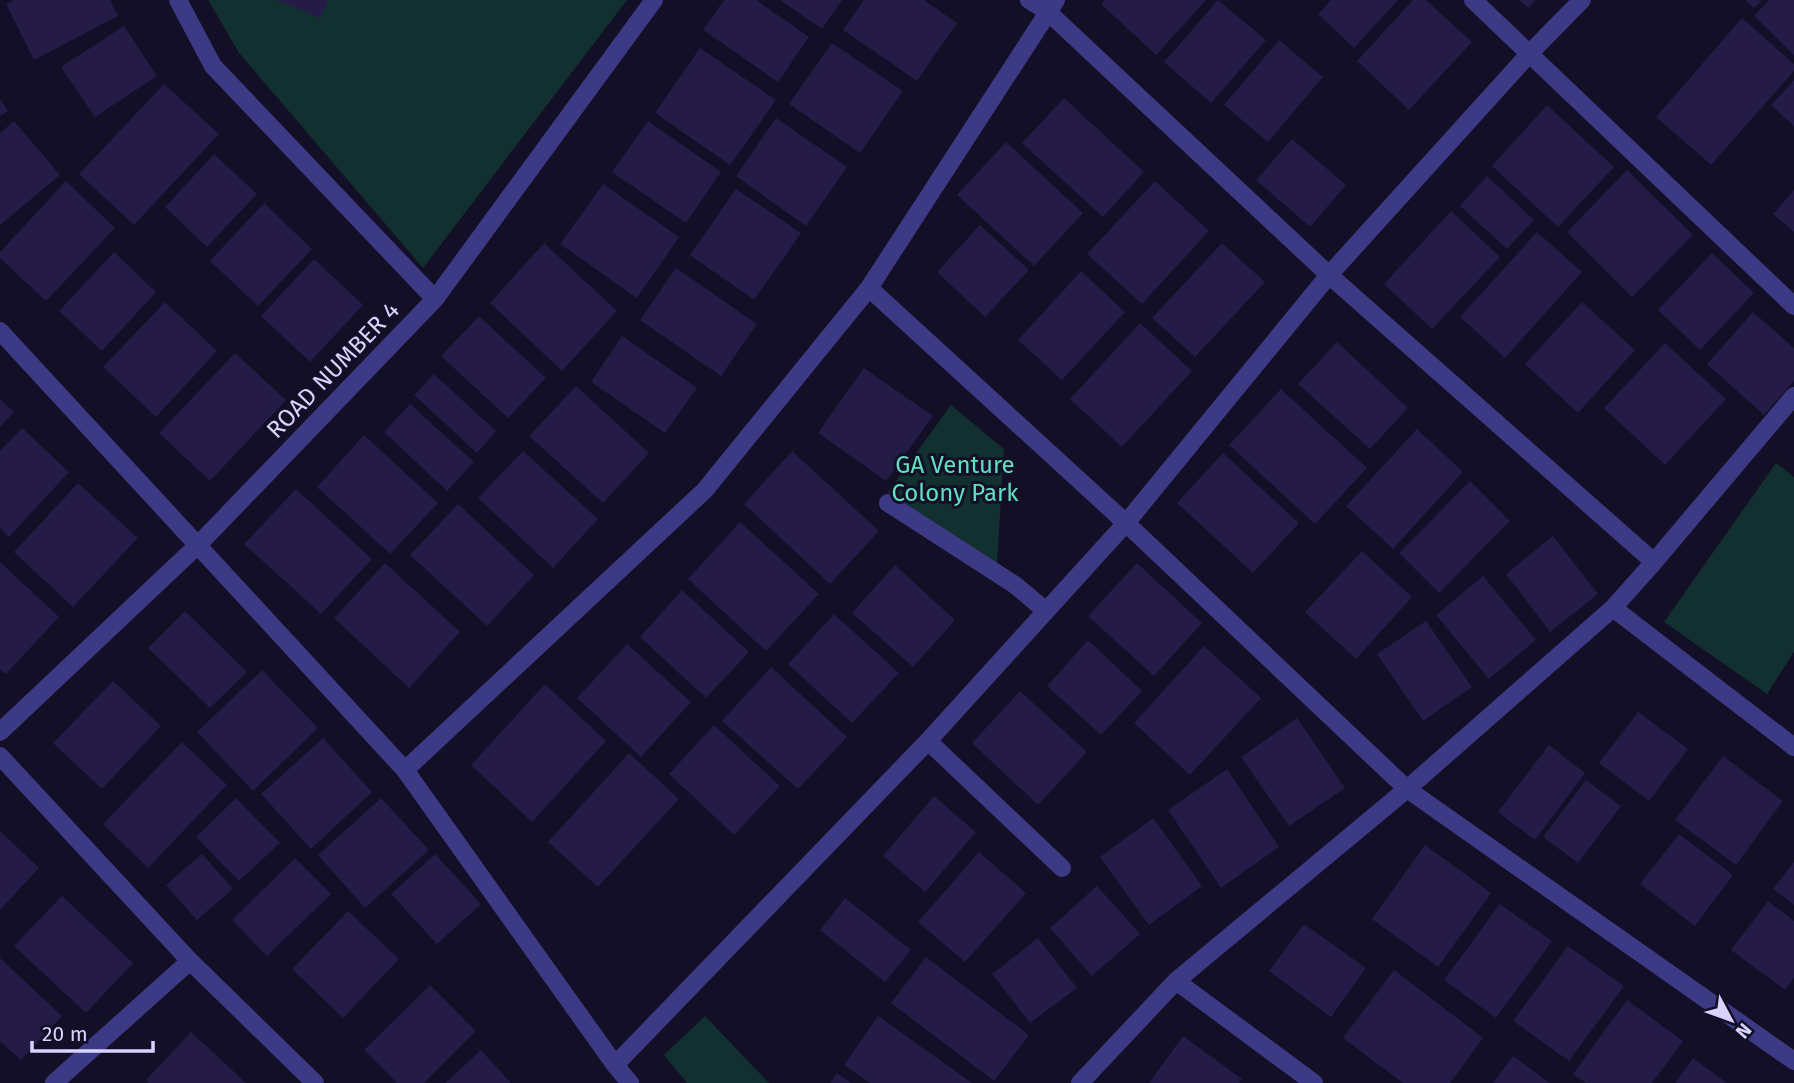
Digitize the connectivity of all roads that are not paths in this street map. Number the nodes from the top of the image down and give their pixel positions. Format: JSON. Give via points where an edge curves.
{"nodes":[{"id":1,"x":178,"y":0,"type":"edge"},
{"id":2,"x":654,"y":0,"type":"edge"},
{"id":3,"x":1029,"y":0,"type":"edge"},
{"id":4,"x":1473,"y":0,"type":"edge"},
{"id":5,"x":1582,"y":0,"type":"edge"},
{"id":6,"x":1052,"y":6,"type":"edge"},
{"id":7,"x":1530,"y":53,"type":"junction"},
{"id":8,"x":1329,"y":275,"type":"junction"},
{"id":9,"x":869,"y":288,"type":"junction"},
{"id":10,"x":435,"y":299,"type":"junction"},
{"id":11,"x":1794,"y":306,"type":"edge"},
{"id":12,"x":0,"y":331,"type":"edge"},
{"id":13,"x":1794,"y":396,"type":"edge"},
{"id":14,"x":888,"y":503,"type":"dead end"},
{"id":15,"x":1126,"y":523,"type":"junction"},
{"id":16,"x":199,"y":544,"type":"junction"},
{"id":17,"x":1654,"y":562,"type":"junction"},
{"id":18,"x":1613,"y":608,"type":"junction"},
{"id":19,"x":1046,"y":611,"type":"junction"},
{"id":20,"x":0,"y":732,"type":"edge"},
{"id":21,"x":928,"y":741,"type":"junction"},
{"id":22,"x":1794,"y":747,"type":"edge"},
{"id":23,"x":0,"y":756,"type":"edge"},
{"id":24,"x":405,"y":770,"type":"junction"},
{"id":25,"x":1407,"y":789,"type":"junction"},
{"id":26,"x":1062,"y":868,"type":"dead end"},
{"id":27,"x":190,"y":961,"type":"junction"},
{"id":28,"x":1176,"y":981,"type":"junction"},
{"id":29,"x":1794,"y":1061,"type":"edge"},
{"id":30,"x":615,"y":1066,"type":"junction"},
{"id":31,"x":54,"y":1083,"type":"edge"},
{"id":32,"x":314,"y":1083,"type":"edge"},
{"id":33,"x":630,"y":1083,"type":"edge"},
{"id":34,"x":1080,"y":1083,"type":"edge"},
{"id":35,"x":1314,"y":1083,"type":"edge"}],
"edges":[{"from":1,"to":10,"type":"street","via":[[213,66]]},
{"from":2,"to":10,"type":"street","name":"ROAD NUMBER 4"},
{"from":3,"to":6,"type":"street"},
{"from":4,"to":7,"type":"street"},
{"from":5,"to":7,"type":"street"},
{"from":6,"to":8,"type":"street"},
{"from":6,"to":9,"type":"street"},
{"from":7,"to":8,"type":"street"},
{"from":7,"to":11,"type":"street"},
{"from":8,"to":15,"type":"street"},
{"from":8,"to":17,"type":"street"},
{"from":9,"to":15,"type":"street"},
{"from":9,"to":24,"type":"street","via":[[705,489]]},
{"from":10,"to":16,"type":"street","name":"ROAD NUMBER 4"},
{"from":12,"to":16,"type":"street"},
{"from":13,"to":17,"type":"street"},
{"from":14,"to":19,"type":"street","via":[[1015,584]]},
{"from":15,"to":19,"type":"street"},
{"from":15,"to":25,"type":"street"},
{"from":16,"to":20,"type":"street","name":"ROAD NUMBER 4"},
{"from":16,"to":24,"type":"street"},
{"from":17,"to":18,"type":"street"},
{"from":18,"to":22,"type":"street"},
{"from":18,"to":25,"type":"street"},
{"from":19,"to":21,"type":"street"},
{"from":21,"to":26,"type":"street"},
{"from":21,"to":30,"type":"street"},
{"from":23,"to":27,"type":"street"},
{"from":24,"to":30,"type":"street"},
{"from":25,"to":28,"type":"street"},
{"from":25,"to":29,"type":"street"},
{"from":27,"to":31,"type":"street"},
{"from":27,"to":32,"type":"street"},
{"from":28,"to":34,"type":"street"},
{"from":28,"to":35,"type":"street"},
{"from":30,"to":33,"type":"street"}]}
